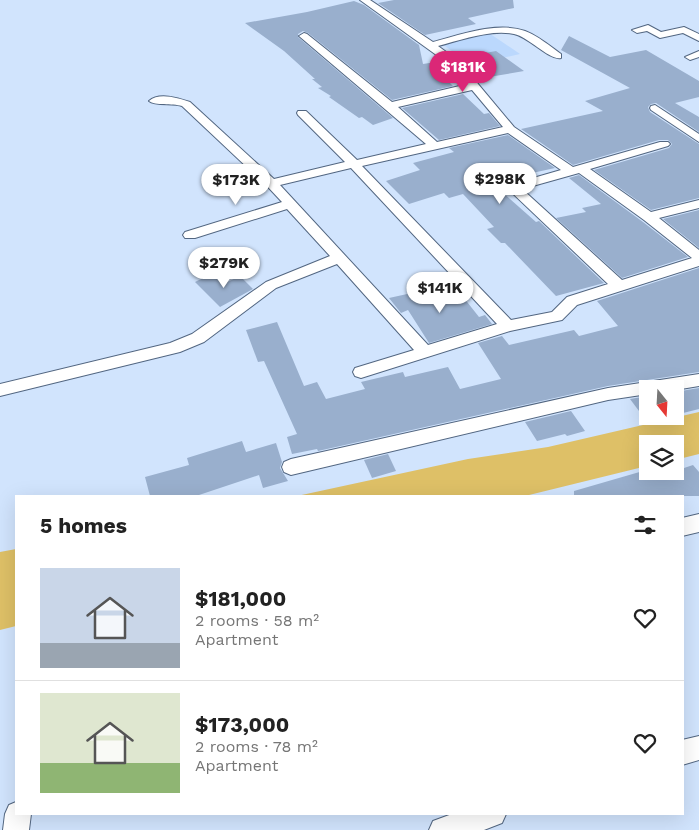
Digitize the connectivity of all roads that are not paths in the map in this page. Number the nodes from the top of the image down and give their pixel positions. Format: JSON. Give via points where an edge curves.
{"nodes":[{"id":1,"x":364,"y":0,"type":"edge"},
{"id":2,"x":637,"y":30,"type":"dead end"},
{"id":3,"x":304,"y":36,"type":"dead end"},
{"id":4,"x":699,"y":38,"type":"edge"},
{"id":5,"x":431,"y":45,"type":"junction"},
{"id":6,"x":558,"y":56,"type":"dead end"},
{"id":7,"x":474,"y":86,"type":"junction"},
{"id":8,"x":154,"y":101,"type":"dead end"},
{"id":9,"x":390,"y":106,"type":"junction"},
{"id":10,"x":655,"y":108,"type":"dead end"},
{"id":11,"x":302,"y":113,"type":"dead end"},
{"id":12,"x":510,"y":129,"type":"junction"},
{"id":13,"x":699,"y":139,"type":"edge"},
{"id":14,"x":664,"y":144,"type":"dead end"},
{"id":15,"x":435,"y":146,"type":"junction"},
{"id":16,"x":354,"y":164,"type":"junction"},
{"id":17,"x":575,"y":170,"type":"junction"},
{"id":18,"x":271,"y":183,"type":"junction"},
{"id":19,"x":290,"y":204,"type":"junction"},
{"id":20,"x":699,"y":204,"type":"edge"},
{"id":21,"x":649,"y":217,"type":"junction"},
{"id":22,"x":190,"y":234,"type":"dead end"},
{"id":23,"x":339,"y":258,"type":"junction"},
{"id":24,"x":699,"y":259,"type":"edge"},
{"id":25,"x":618,"y":286,"type":"junction"},
{"id":26,"x":508,"y":326,"type":"junction"},
{"id":27,"x":425,"y":352,"type":"junction"},
{"id":28,"x":361,"y":372,"type":"dead end"},
{"id":29,"x":699,"y":380,"type":"edge"},
{"id":30,"x":0,"y":390,"type":"edge"},
{"id":31,"x":291,"y":467,"type":"dead end"},
{"id":32,"x":699,"y":524,"type":"edge"},
{"id":33,"x":684,"y":527,"type":"edge"},
{"id":34,"x":699,"y":748,"type":"edge"},
{"id":35,"x":684,"y":752,"type":"edge"},
{"id":36,"x":18,"y":815,"type":"edge"},
{"id":37,"x":490,"y":815,"type":"edge"},
{"id":38,"x":16,"y":830,"type":"edge"},
{"id":39,"x":442,"y":830,"type":"edge"}],
"edges":[{"from":1,"to":5,"type":"street"},
{"from":2,"to":4,"type":"street","via":[[648,28],[660,35],[684,30]]},
{"from":3,"to":9,"type":"street"},
{"from":5,"to":6,"type":"street","via":[[510,30],[519,32]]},
{"from":5,"to":7,"type":"street","via":[[464,70]]},
{"from":7,"to":9,"type":"street"},
{"from":7,"to":12,"type":"street"},
{"from":8,"to":18,"type":"street","via":[[172,100],[186,104]]},
{"from":9,"to":15,"type":"street"},
{"from":10,"to":13,"type":"street"},
{"from":11,"to":16,"type":"street"},
{"from":12,"to":15,"type":"street"},
{"from":12,"to":17,"type":"street"},
{"from":14,"to":17,"type":"street"},
{"from":15,"to":16,"type":"street"},
{"from":16,"to":18,"type":"street"},
{"from":16,"to":26,"type":"street"},
{"from":17,"to":21,"type":"street"},
{"from":17,"to":25,"type":"street","via":[[513,188]]},
{"from":18,"to":19,"type":"street"},
{"from":19,"to":22,"type":"street"},
{"from":19,"to":23,"type":"street"},
{"from":20,"to":21,"type":"street"},
{"from":21,"to":24,"type":"street"},
{"from":23,"to":27,"type":"street"},
{"from":23,"to":30,"type":"street","via":[[271,285],[198,338],[174,348]]},
{"from":24,"to":25,"type":"street"},
{"from":25,"to":26,"type":"street","via":[[572,301],[557,316]]},
{"from":26,"to":27,"type":"street"},
{"from":27,"to":28,"type":"street"},
{"from":29,"to":31,"type":"street","via":[[608,394]]},
{"from":32,"to":33,"type":"street"},
{"from":34,"to":35,"type":"street"},
{"from":36,"to":38,"type":"street"},
{"from":37,"to":39,"type":"street"}]}
